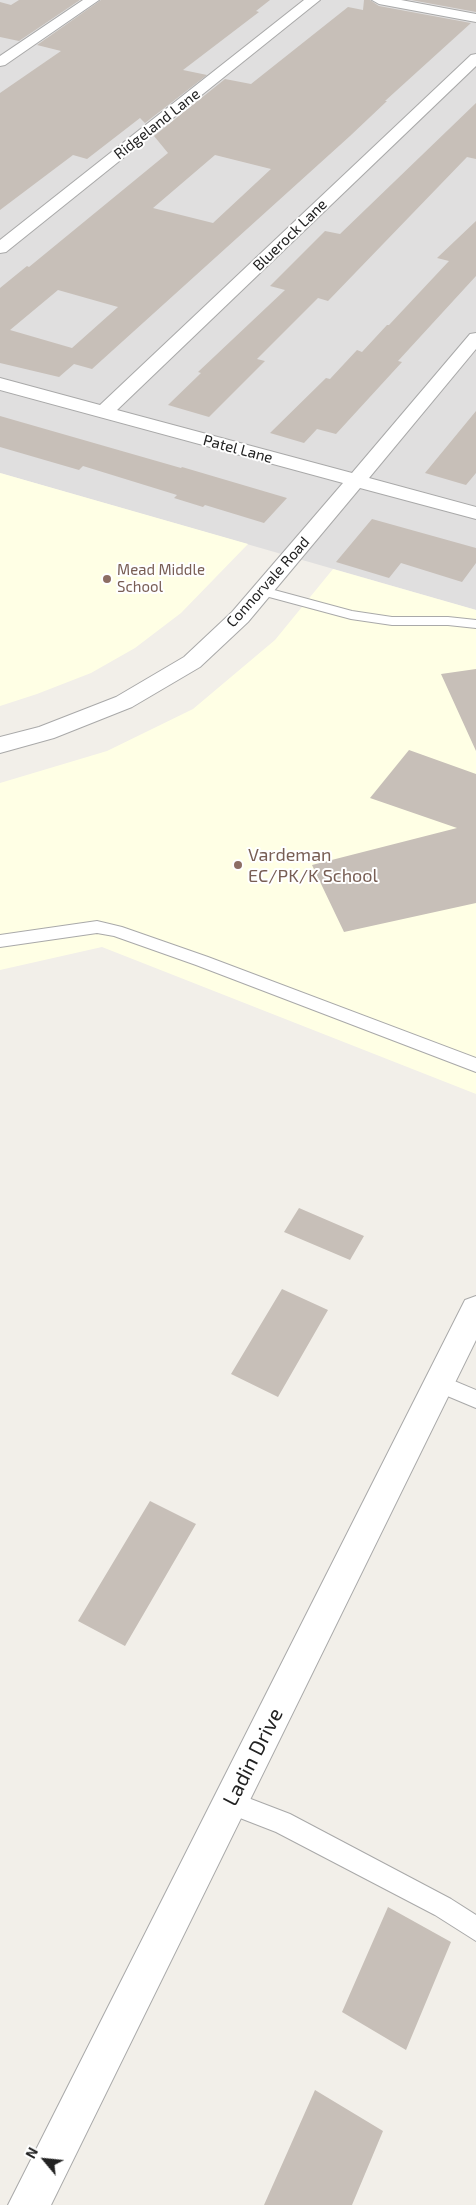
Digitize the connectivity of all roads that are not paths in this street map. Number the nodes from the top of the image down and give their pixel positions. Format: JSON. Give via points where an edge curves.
{"nodes":[{"id":1,"x":92,"y":0,"type":"edge"},
{"id":2,"x":313,"y":0,"type":"edge"},
{"id":3,"x":379,"y":0,"type":"edge"},
{"id":4,"x":476,"y":18,"type":"edge"},
{"id":5,"x":476,"y":58,"type":"edge"},
{"id":6,"x":0,"y":62,"type":"edge"},
{"id":7,"x":0,"y":248,"type":"edge"},
{"id":8,"x":476,"y":338,"type":"edge"},
{"id":9,"x":0,"y":384,"type":"edge"},
{"id":10,"x":104,"y":412,"type":"junction"},
{"id":11,"x":356,"y":481,"type":"junction"},
{"id":12,"x":476,"y":513,"type":"edge"},
{"id":13,"x":264,"y":591,"type":"junction"},
{"id":14,"x":476,"y":624,"type":"edge"},
{"id":15,"x":0,"y":746,"type":"edge"},
{"id":16,"x":0,"y":941,"type":"edge"},
{"id":17,"x":476,"y":1065,"type":"edge"},
{"id":18,"x":476,"y":1308,"type":"edge"},
{"id":19,"x":440,"y":1384,"type":"junction"},
{"id":20,"x":476,"y":1399,"type":"edge"},
{"id":21,"x":230,"y":1803,"type":"junction"},
{"id":22,"x":476,"y":1929,"type":"edge"},
{"id":23,"x":29,"y":2205,"type":"edge"}],
"edges":[{"from":1,"to":6,"type":"street"},
{"from":2,"to":7,"type":"street","name":"Ridgeland Lane"},
{"from":3,"to":4,"type":"street"},
{"from":5,"to":10,"type":"street","name":"Bluerock Lane"},
{"from":8,"to":11,"type":"street","name":"Connorvale Road"},
{"from":9,"to":10,"type":"street","name":"Patel Lane"},
{"from":10,"to":11,"type":"street","name":"Patel Lane"},
{"from":11,"to":12,"type":"street","name":"Patel Lane"},
{"from":11,"to":13,"type":"street","name":"Connorvale Road"},
{"from":13,"to":14,"type":"lane","via":[[351,615]]},
{"from":13,"to":15,"type":"street","name":"Connorvale Road","via":[[192,662],[124,702]]},
{"from":16,"to":17,"type":"lane","via":[[97,927],[116,931],[202,960]]},
{"from":18,"to":19,"type":"street","name":"Ladin Drive"},
{"from":19,"to":20,"type":"lane"},
{"from":19,"to":21,"type":"street","name":"Ladin Drive"},
{"from":21,"to":22,"type":"lane","via":[[319,1840],[444,1907]]},
{"from":21,"to":23,"type":"street","name":"Ladin Drive"}]}
